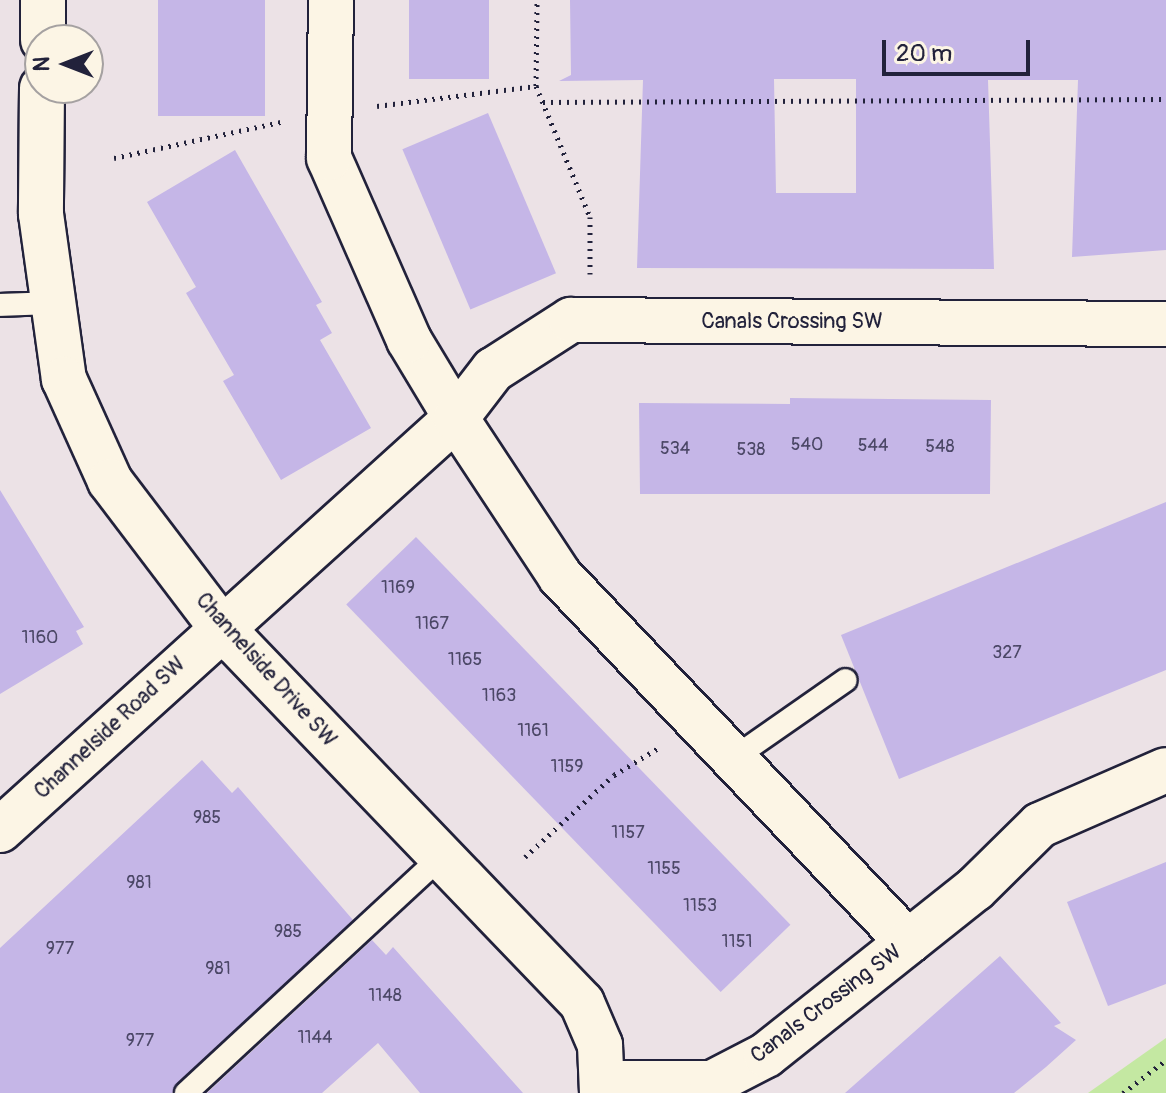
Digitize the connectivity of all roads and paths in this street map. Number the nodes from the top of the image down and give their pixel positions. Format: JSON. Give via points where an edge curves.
{"nodes":[{"id":1,"x":43,"y":0,"type":"edge"},
{"id":2,"x":331,"y":0,"type":"edge"},
{"id":3,"x":43,"y":24,"type":"edge"},
{"id":4,"x":536,"y":86,"type":"dead end"},
{"id":5,"x":1166,"y":99,"type":"edge"},
{"id":6,"x":543,"y":102,"type":"junction"},
{"id":7,"x":42,"y":104,"type":"edge"},
{"id":8,"x":54,"y":303,"type":"junction"},
{"id":9,"x":0,"y":305,"type":"edge"},
{"id":10,"x":591,"y":320,"type":"junction"},
{"id":11,"x":1166,"y":324,"type":"edge"},
{"id":12,"x":456,"y":418,"type":"junction"},
{"id":13,"x":221,"y":627,"type":"junction"},
{"id":14,"x":846,"y":680,"type":"dead end"},
{"id":15,"x":693,"y":714,"type":"junction"},
{"id":16,"x":734,"y":758,"type":"junction"},
{"id":17,"x":1166,"y":770,"type":"edge"},
{"id":18,"x":0,"y":830,"type":"edge"},
{"id":19,"x":441,"y":857,"type":"junction"},
{"id":20,"x":525,"y":857,"type":"dead end"},
{"id":21,"x":908,"y":942,"type":"junction"},
{"id":22,"x":1166,"y":1060,"type":"edge"},
{"id":23,"x":603,"y":1088,"type":"edge"},
{"id":24,"x":186,"y":1093,"type":"edge"},
{"id":25,"x":1123,"y":1093,"type":"edge"}],
"edges":[{"from":1,"to":3,"type":"street"},
{"from":2,"to":12,"type":"street","name":"Canals Crossing SW","via":[[329,158],[409,340]]},
{"from":4,"to":6,"type":"path"},
{"from":5,"to":6,"type":"path"},
{"from":6,"to":10,"type":"path","via":[[590,217]]},
{"from":7,"to":8,"type":"street","name":"Channelside Drive SW","via":[[41,214]]},
{"from":8,"to":9,"type":"lane"},
{"from":8,"to":13,"type":"street","name":"Channelside Drive SW","via":[[64,379],[110,481]]},
{"from":10,"to":11,"type":"street","name":"Canals Crossing SW"},
{"from":10,"to":12,"type":"street","name":"Canals Crossing SW","via":[[571,320],[493,370]]},
{"from":12,"to":13,"type":"street","name":"Canals Crossing SW"},
{"from":12,"to":15,"type":"street","name":"Canals Crossing SW","via":[[560,576]]},
{"from":13,"to":18,"type":"street","name":"Channelside Road SW"},
{"from":13,"to":19,"type":"street","name":"Channelside Drive SW"},
{"from":14,"to":16,"type":"lane"},
{"from":15,"to":16,"type":"street","name":"Canals Crossing SW"},
{"from":15,"to":20,"type":"path"},
{"from":16,"to":21,"type":"street","name":"Canals Crossing SW"},
{"from":17,"to":21,"type":"street","name":"Canals Crossing SW","via":[[1040,825]]},
{"from":19,"to":23,"type":"street","name":"Channelside Drive SW","via":[[582,1003],[600,1045]]},
{"from":19,"to":24,"type":"lane"},
{"from":21,"to":23,"type":"street","name":"Canals Crossing SW","via":[[766,1055],[712,1083]]},
{"from":22,"to":25,"type":"path"}]}
